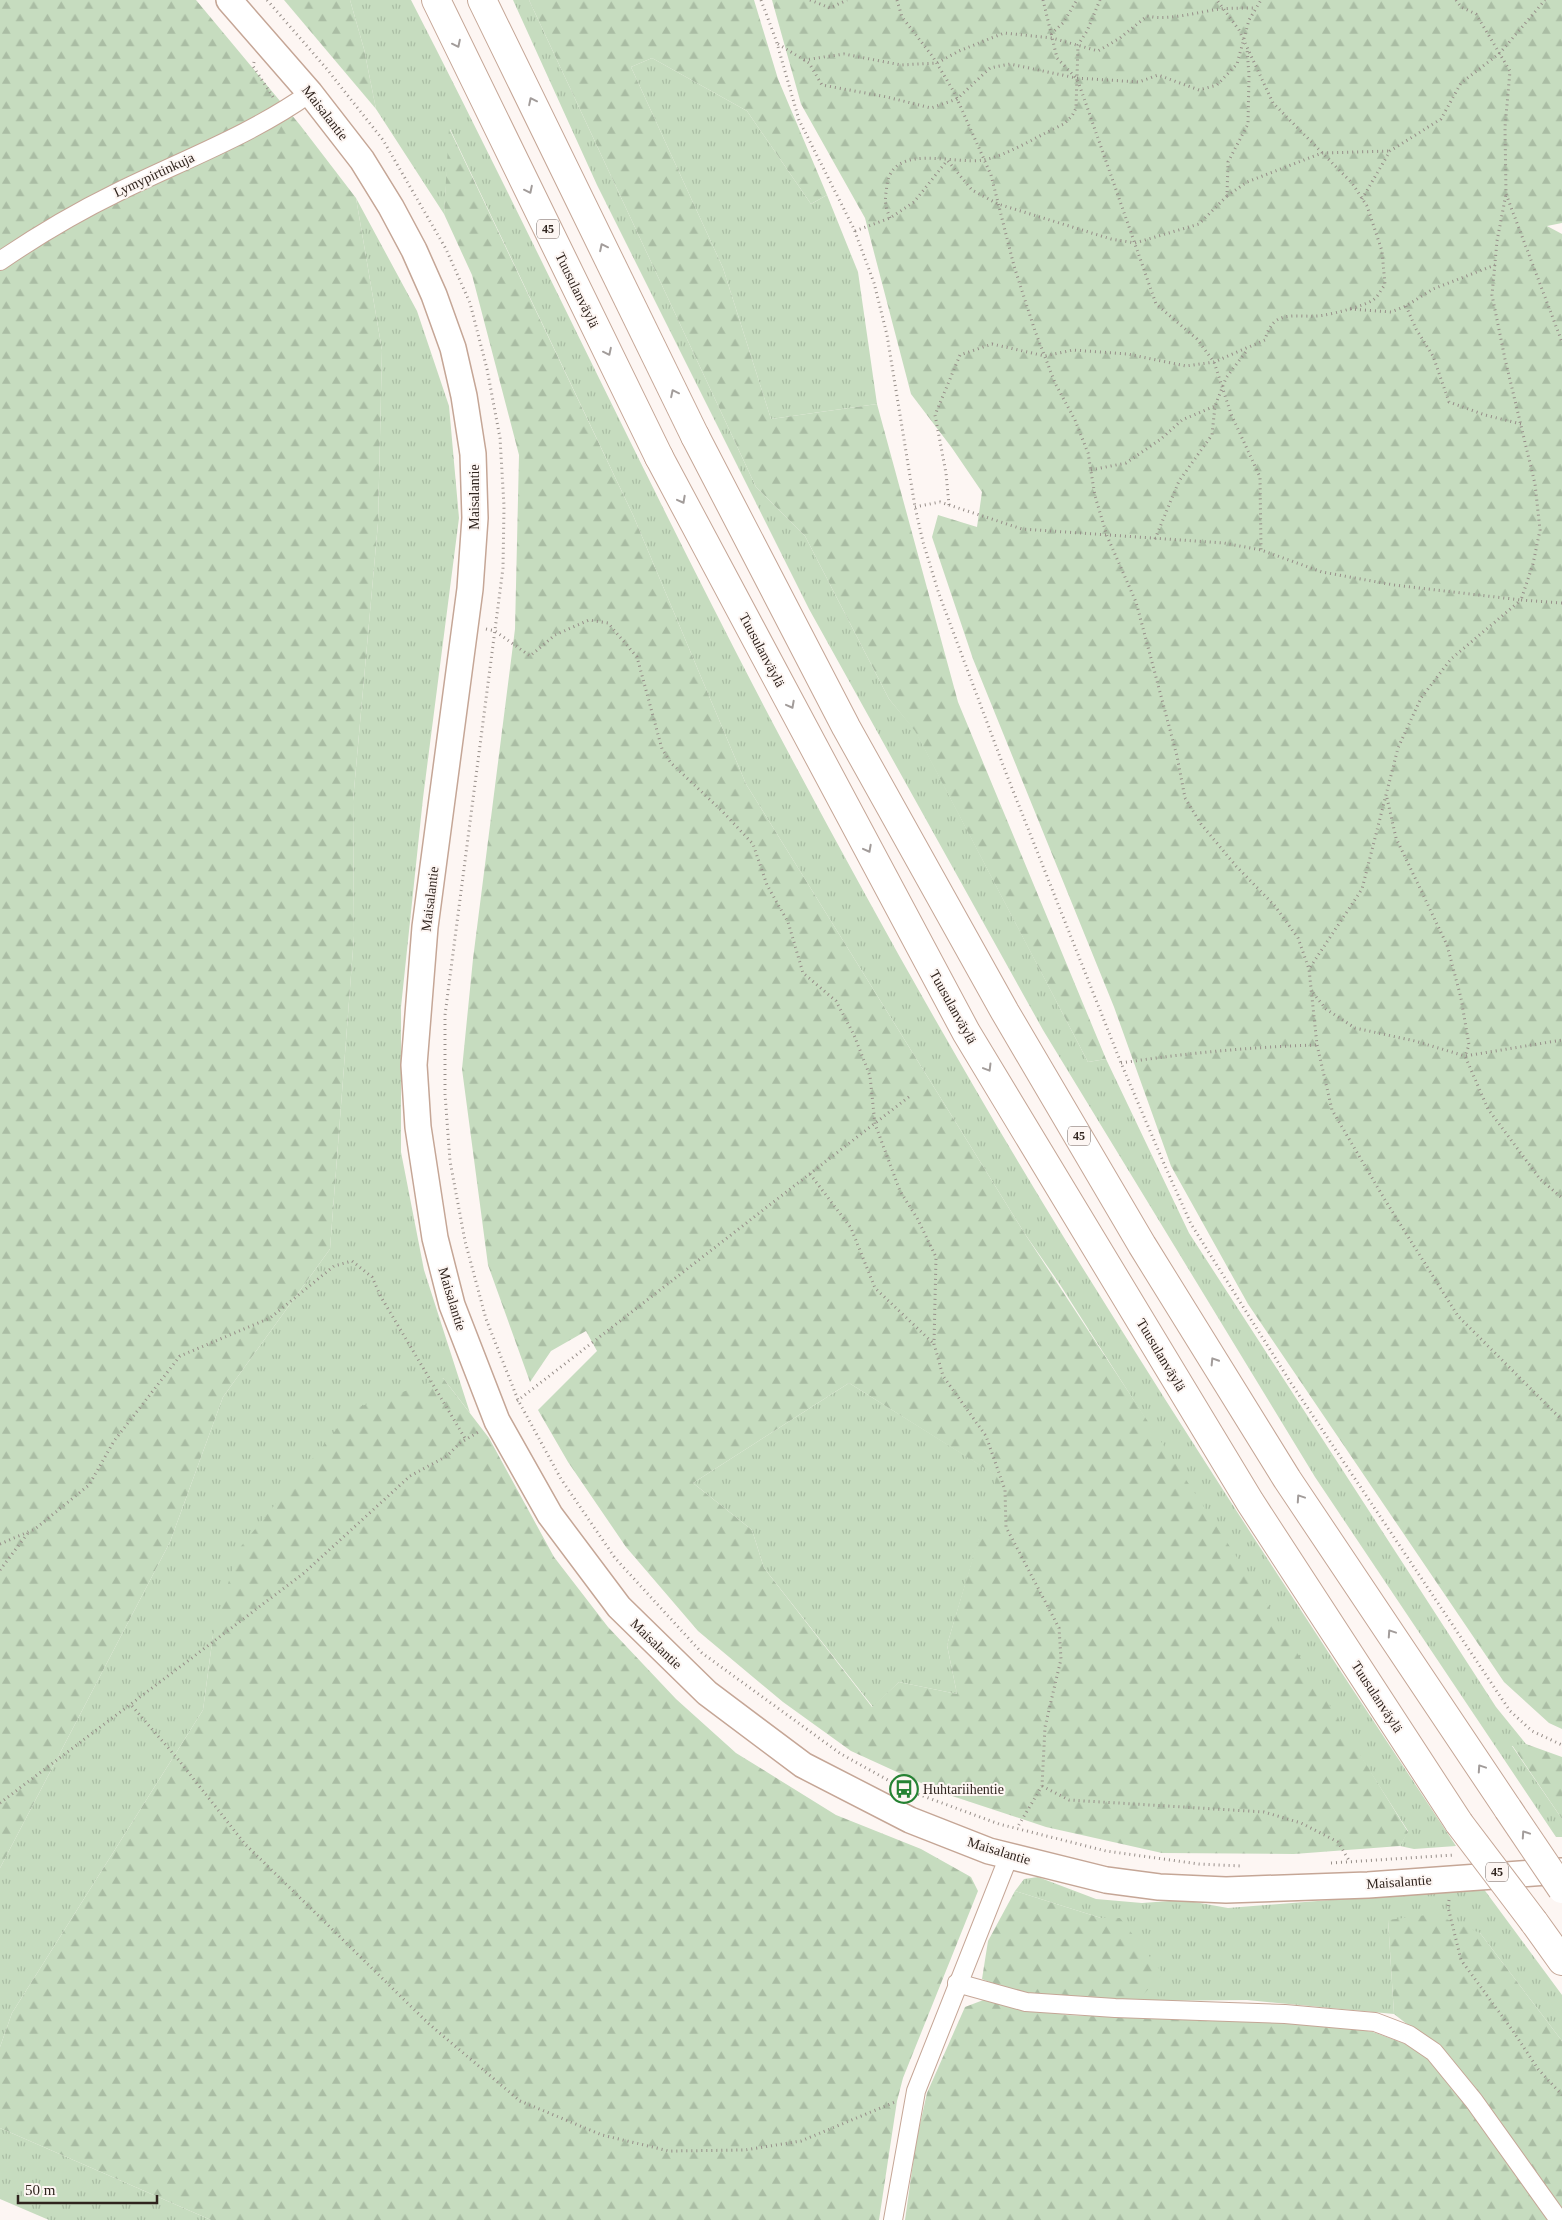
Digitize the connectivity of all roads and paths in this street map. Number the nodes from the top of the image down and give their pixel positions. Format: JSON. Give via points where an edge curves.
{"nodes":[{"id":1,"x":229,"y":0,"type":"edge"},
{"id":2,"x":436,"y":0,"type":"edge"},
{"id":3,"x":482,"y":0,"type":"edge"},
{"id":4,"x":761,"y":0,"type":"edge"},
{"id":5,"x":810,"y":0,"type":"edge"},
{"id":6,"x":847,"y":0,"type":"edge"},
{"id":7,"x":896,"y":0,"type":"edge"},
{"id":8,"x":1043,"y":0,"type":"edge"},
{"id":9,"x":1077,"y":0,"type":"edge"},
{"id":10,"x":1100,"y":0,"type":"edge"},
{"id":11,"x":1216,"y":0,"type":"edge"},
{"id":12,"x":1261,"y":0,"type":"edge"},
{"id":13,"x":1456,"y":0,"type":"edge"},
{"id":14,"x":1545,"y":0,"type":"edge"},
{"id":15,"x":1256,"y":8,"type":"junction"},
{"id":16,"x":1223,"y":9,"type":"junction"},
{"id":17,"x":1052,"y":36,"type":"junction"},
{"id":18,"x":1244,"y":40,"type":"junction"},
{"id":19,"x":777,"y":44,"type":"junction"},
{"id":20,"x":1078,"y":45,"type":"junction"},
{"id":21,"x":270,"y":46,"type":"junction"},
{"id":22,"x":1246,"y":46,"type":"junction"},
{"id":23,"x":1500,"y":53,"type":"junction"},
{"id":24,"x":804,"y":60,"type":"junction"},
{"id":25,"x":937,"y":63,"type":"junction"},
{"id":26,"x":1076,"y":78,"type":"junction"},
{"id":27,"x":310,"y":93,"type":"junction"},
{"id":28,"x":957,"y":99,"type":"junction"},
{"id":29,"x":284,"y":112,"type":"junction"},
{"id":30,"x":1390,"y":151,"type":"junction"},
{"id":31,"x":1322,"y":153,"type":"junction"},
{"id":32,"x":984,"y":160,"type":"junction"},
{"id":33,"x":947,"y":161,"type":"junction"},
{"id":34,"x":1506,"y":194,"type":"junction"},
{"id":35,"x":1227,"y":196,"type":"junction"},
{"id":36,"x":1362,"y":199,"type":"junction"},
{"id":37,"x":998,"y":204,"type":"junction"},
{"id":38,"x":890,"y":218,"type":"junction"},
{"id":39,"x":855,"y":231,"type":"junction"},
{"id":40,"x":1135,"y":243,"type":"junction"},
{"id":41,"x":0,"y":261,"type":"edge"},
{"id":42,"x":1495,"y":265,"type":"junction"},
{"id":43,"x":1406,"y":306,"type":"junction"},
{"id":44,"x":1347,"y":308,"type":"junction"},
{"id":45,"x":1562,"y":342,"type":"edge"},
{"id":46,"x":1248,"y":349,"type":"junction"},
{"id":47,"x":1045,"y":356,"type":"junction"},
{"id":48,"x":1214,"y":362,"type":"junction"},
{"id":49,"x":1223,"y":386,"type":"junction"},
{"id":50,"x":1215,"y":406,"type":"junction"},
{"id":51,"x":1521,"y":424,"type":"junction"},
{"id":52,"x":1091,"y":470,"type":"junction"},
{"id":53,"x":949,"y":505,"type":"junction"},
{"id":54,"x":915,"y":507,"type":"junction"},
{"id":55,"x":1107,"y":536,"type":"junction"},
{"id":56,"x":1155,"y":539,"type":"junction"},
{"id":57,"x":1262,"y":550,"type":"junction"},
{"id":58,"x":1521,"y":600,"type":"junction"},
{"id":59,"x":1562,"y":603,"type":"edge"},
{"id":60,"x":1386,"y":797,"type":"junction"},
{"id":61,"x":1309,"y":969,"type":"junction"},
{"id":62,"x":1312,"y":992,"type":"junction"},
{"id":63,"x":1562,"y":1040,"type":"edge"},
{"id":64,"x":1317,"y":1045,"type":"junction"},
{"id":65,"x":1466,"y":1056,"type":"junction"},
{"id":66,"x":1120,"y":1063,"type":"junction"},
{"id":67,"x":910,"y":1096,"type":"dead end"},
{"id":68,"x":875,"y":1124,"type":"junction"},
{"id":69,"x":810,"y":1174,"type":"junction"},
{"id":70,"x":1562,"y":1198,"type":"edge"},
{"id":71,"x":934,"y":1344,"type":"junction"},
{"id":72,"x":518,"y":1400,"type":"junction"},
{"id":73,"x":1562,"y":1420,"type":"edge"},
{"id":74,"x":497,"y":1421,"type":"junction"},
{"id":75,"x":466,"y":1440,"type":"junction"},
{"id":76,"x":28,"y":1532,"type":"junction"},
{"id":77,"x":0,"y":1544,"type":"edge"},
{"id":78,"x":0,"y":1570,"type":"edge"},
{"id":79,"x":132,"y":1706,"type":"junction"},
{"id":80,"x":1562,"y":1745,"type":"edge"},
{"id":81,"x":1042,"y":1786,"type":"junction"},
{"id":82,"x":0,"y":1803,"type":"edge"},
{"id":83,"x":1017,"y":1828,"type":"junction"},
{"id":84,"x":1455,"y":1855,"type":"dead end"},
{"id":85,"x":1009,"y":1856,"type":"junction"},
{"id":86,"x":1350,"y":1862,"type":"junction"},
{"id":87,"x":1322,"y":1863,"type":"dead end"},
{"id":88,"x":1247,"y":1866,"type":"dead end"},
{"id":89,"x":1448,"y":1867,"type":"junction"},
{"id":90,"x":1562,"y":1871,"type":"edge"},
{"id":91,"x":1562,"y":1889,"type":"edge"},
{"id":92,"x":1562,"y":1961,"type":"edge"},
{"id":93,"x":957,"y":1983,"type":"junction"},
{"id":94,"x":916,"y":2091,"type":"junction"},
{"id":95,"x":1562,"y":2095,"type":"edge"},
{"id":96,"x":893,"y":2220,"type":"edge"},
{"id":97,"x":1559,"y":2220,"type":"edge"}],
"edges":[{"from":1,"to":21,"type":"main road","name":"Maisalantie"},
{"from":2,"to":92,"type":"highway","name":"Tuusulanväylä","number":"45","one_way":true,"bridge":true,"via":[[659,457],[966,1032],[1250,1502],[1459,1823]]},
{"from":91,"to":3,"type":"highway","number":"45","one_way":true,"bridge":true,"via":[[1287,1479],[1142,1245],[1006,1012],[851,735],[696,436]]},
{"from":4,"to":19,"type":"path"},
{"from":5,"to":6,"type":"path","via":[[830,8]]},
{"from":7,"to":25,"type":"path","via":[[902,17]]},
{"from":8,"to":17,"type":"path"},
{"from":9,"to":17,"type":"path"},
{"from":10,"to":20,"type":"path"},
{"from":11,"to":16,"type":"path"},
{"from":12,"to":15,"type":"path"},
{"from":13,"to":23,"type":"path","via":[[1461,7],[1476,14]]},
{"from":14,"to":23,"type":"path"},
{"from":15,"to":16,"type":"path"},
{"from":15,"to":18,"type":"path"},
{"from":16,"to":18,"type":"path"},
{"from":16,"to":20,"type":"path","via":[[1174,15],[1162,20],[1147,16],[1098,51]]},
{"from":17,"to":20,"type":"path"},
{"from":17,"to":25,"type":"path","via":[[1004,33]]},
{"from":17,"to":26,"type":"path","via":[[1057,58]]},
{"from":18,"to":22,"type":"path"},
{"from":18,"to":26,"type":"path","via":[[1237,64],[1217,85],[1199,90],[1158,75],[1139,82]]},
{"from":19,"to":24,"type":"path"},
{"from":19,"to":39,"type":"path","via":[[799,120]]},
{"from":20,"to":26,"type":"path"},
{"from":21,"to":27,"type":"main road","name":"Maisalantie"},
{"from":21,"to":29,"type":"path","via":[[255,58],[253,66]]},
{"from":22,"to":31,"type":"path","via":[[1272,103]]},
{"from":22,"to":35,"type":"path","via":[[1248,124],[1228,162]]},
{"from":23,"to":30,"type":"path","via":[[1462,83],[1441,118]]},
{"from":23,"to":34,"type":"path","via":[[1510,71],[1504,127]]},
{"from":24,"to":25,"type":"path","via":[[844,54],[901,65]]},
{"from":24,"to":28,"type":"path","via":[[822,85],[931,108]]},
{"from":25,"to":28,"type":"path"},
{"from":26,"to":28,"type":"path","via":[[1010,64],[990,68]]},
{"from":26,"to":32,"type":"path","via":[[1076,108],[1064,124]]},
{"from":26,"to":40,"type":"path"},
{"from":27,"to":29,"type":"street","name":"Lymypirtinkuja"},
{"from":27,"to":74,"type":"main road","name":"Maisalantie","via":[[362,160],[414,250],[453,348],[473,454],[475,518],[470,589],[425,927],[414,1065],[418,1126],[435,1238],[452,1305]]},
{"from":28,"to":32,"type":"path"},
{"from":29,"to":41,"type":"street","name":"Lymypirtinkuja","via":[[116,192],[46,230]]},
{"from":30,"to":31,"type":"path"},
{"from":30,"to":36,"type":"path"},
{"from":31,"to":35,"type":"path","via":[[1247,182]]},
{"from":31,"to":36,"type":"path","via":[[1352,183]]},
{"from":32,"to":33,"type":"path"},
{"from":32,"to":37,"type":"path"},
{"from":33,"to":37,"type":"path","via":[[972,190]]},
{"from":33,"to":38,"type":"path","via":[[914,202]]},
{"from":33,"to":38,"type":"path","via":[[905,160],[895,166],[888,178],[884,204]]},
{"from":34,"to":42,"type":"path"},
{"from":34,"to":45,"type":"path"},
{"from":35,"to":40,"type":"path","via":[[1199,224]]},
{"from":36,"to":44,"type":"path","via":[[1382,251],[1385,285],[1374,300]]},
{"from":37,"to":40,"type":"path","via":[[1111,239]]},
{"from":37,"to":47,"type":"path","via":[[1014,266]]},
{"from":38,"to":39,"type":"path"},
{"from":39,"to":54,"type":"path","via":[[874,282],[888,335]]},
{"from":40,"to":48,"type":"path","via":[[1156,304],[1197,339]]},
{"from":42,"to":43,"type":"path","via":[[1433,289]]},
{"from":42,"to":51,"type":"path","via":[[1492,295]]},
{"from":43,"to":44,"type":"path","via":[[1391,312]]},
{"from":43,"to":51,"type":"path","via":[[1416,330],[1433,356],[1449,402]]},
{"from":44,"to":46,"type":"path","via":[[1324,316],[1295,315],[1276,320],[1268,326],[1265,340]]},
{"from":46,"to":48,"type":"path"},
{"from":46,"to":49,"type":"path"},
{"from":47,"to":48,"type":"path","via":[[1073,350],[1127,354],[1186,366]]},
{"from":47,"to":52,"type":"path","via":[[1075,420]]},
{"from":47,"to":53,"type":"path","via":[[992,344],[960,355],[935,415]]},
{"from":48,"to":49,"type":"path"},
{"from":49,"to":50,"type":"path"},
{"from":49,"to":57,"type":"path","via":[[1231,414],[1260,477]]},
{"from":50,"to":52,"type":"path","via":[[1182,420],[1126,464]]},
{"from":50,"to":56,"type":"path","via":[[1212,435],[1179,481]]},
{"from":51,"to":58,"type":"path","via":[[1535,484],[1540,530]]},
{"from":52,"to":55,"type":"path"},
{"from":53,"to":54,"type":"path","via":[[940,502]]},
{"from":53,"to":55,"type":"path","via":[[1022,529]]},
{"from":54,"to":66,"type":"path","via":[[942,603]]},
{"from":55,"to":56,"type":"path"},
{"from":55,"to":61,"type":"path","via":[[1138,610],[1185,798],[1201,824],[1236,866],[1275,906],[1298,938]]},
{"from":56,"to":57,"type":"path","via":[[1224,543]]},
{"from":57,"to":58,"type":"path","via":[[1322,572],[1394,585]]},
{"from":58,"to":59,"type":"path"},
{"from":58,"to":60,"type":"path","via":[[1451,659],[1421,698],[1398,748]]},
{"from":60,"to":61,"type":"path","via":[[1362,889]]},
{"from":60,"to":65,"type":"path","via":[[1396,838],[1447,946],[1465,1026]]},
{"from":61,"to":62,"type":"path"},
{"from":62,"to":64,"type":"path"},
{"from":62,"to":65,"type":"path","via":[[1326,1009],[1355,1028]]},
{"from":63,"to":65,"type":"path"},
{"from":64,"to":66,"type":"path","via":[[1181,1053]]},
{"from":64,"to":73,"type":"path","via":[[1332,1110],[1458,1316]]},
{"from":65,"to":70,"type":"path","via":[[1488,1109],[1540,1180]]},
{"from":66,"to":80,"type":"path","via":[[1191,1224],[1291,1383],[1510,1711],[1532,1731]]},
{"from":67,"to":68,"type":"path"},
{"from":68,"to":69,"type":"path"},
{"from":68,"to":71,"type":"path","via":[[900,1191],[936,1257]]},
{"from":68,"to":72,"type":"path","via":[[870,1076],[854,1035],[836,1001],[803,973],[788,922],[767,885],[753,844],[671,763],[662,749],[637,657],[608,623],[589,620],[555,635],[530,656],[495,631],[446,1005],[445,1094],[450,1161],[465,1241],[486,1319]]},
{"from":69,"to":71,"type":"path","via":[[851,1228],[876,1288]]},
{"from":69,"to":72,"type":"path"},
{"from":71,"to":81,"type":"path","via":[[943,1376],[986,1436],[1005,1490],[1006,1527],[1058,1628],[1061,1660],[1045,1727]]},
{"from":72,"to":74,"type":"path"},
{"from":72,"to":83,"type":"path","via":[[561,1479],[616,1558],[702,1653],[841,1754],[904,1789]]},
{"from":74,"to":75,"type":"path"},
{"from":74,"to":85,"type":"main road","name":"Maisalantie","via":[[550,1515],[619,1607],[707,1693],[803,1765],[910,1820]]},
{"from":75,"to":76,"type":"path","via":[[372,1277],[352,1261],[334,1266],[270,1318],[180,1356],[114,1441],[89,1485]]},
{"from":75,"to":79,"type":"path","via":[[447,1456],[410,1476],[304,1573]]},
{"from":76,"to":77,"type":"path"},
{"from":76,"to":78,"type":"path"},
{"from":79,"to":82,"type":"path"},
{"from":79,"to":94,"type":"path","via":[[245,1844],[429,2024],[520,2101],[602,2134],[669,2151],[745,2150],[801,2140],[881,2110]]},
{"from":81,"to":83,"type":"path"},
{"from":81,"to":86,"type":"path","via":[[1069,1800],[1264,1812],[1301,1823],[1338,1842]]},
{"from":83,"to":88,"type":"path","via":[[1106,1851],[1199,1864]]},
{"from":84,"to":89,"type":"path"},
{"from":85,"to":89,"type":"main road","name":"Maisalantie","via":[[1106,1880],[1168,1888],[1226,1890]]},
{"from":85,"to":93,"type":"street"},
{"from":86,"to":87,"type":"path"},
{"from":86,"to":89,"type":"path"},
{"from":89,"to":90,"type":"main road","name":"Maisalantie"},
{"from":89,"to":95,"type":"path","via":[[1448,1907],[1462,1960],[1538,2069]]},
{"from":93,"to":94,"type":"street"},
{"from":93,"to":97,"type":"street","via":[[1026,2002],[1285,2014],[1375,2022],[1409,2035],[1434,2052],[1474,2101]]},
{"from":94,"to":96,"type":"street"}]}
